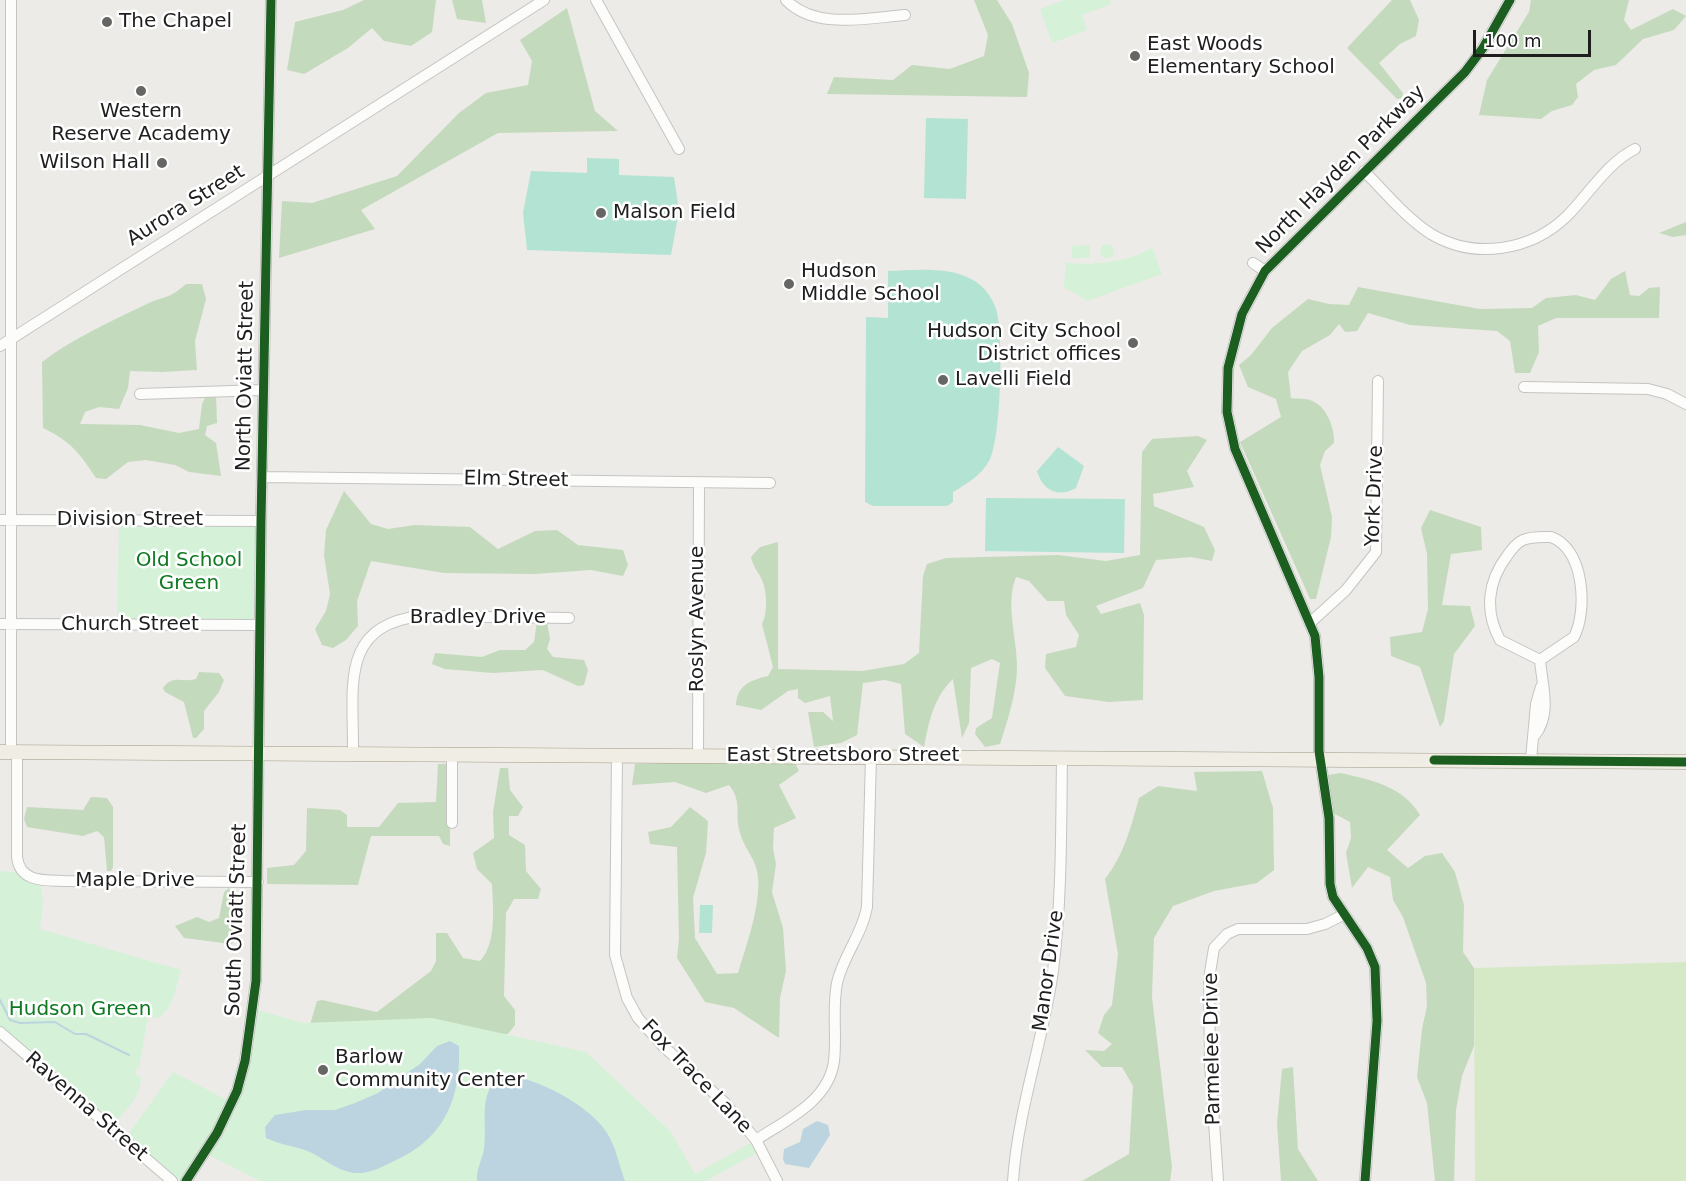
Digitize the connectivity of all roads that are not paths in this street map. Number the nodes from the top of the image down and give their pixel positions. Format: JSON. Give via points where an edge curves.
{"nodes":[{"id":1,"x":11,"y":0,"type":"edge"},
{"id":2,"x":271,"y":0,"type":"edge"},
{"id":3,"x":544,"y":0,"type":"edge"},
{"id":4,"x":596,"y":0,"type":"edge"},
{"id":5,"x":786,"y":0,"type":"edge"},
{"id":6,"x":1510,"y":0,"type":"edge"},
{"id":7,"x":905,"y":15,"type":"dead end"},
{"id":8,"x":6,"y":20,"type":"edge"},
{"id":9,"x":5,"y":142,"type":"edge"},
{"id":10,"x":679,"y":149,"type":"dead end"},
{"id":11,"x":1635,"y":149,"type":"dead end"},
{"id":12,"x":1364,"y":171,"type":"junction"},
{"id":13,"x":268,"y":176,"type":"junction"},
{"id":14,"x":1253,"y":263,"type":"dead end"},
{"id":15,"x":1265,"y":272,"type":"junction"},
{"id":16,"x":11,"y":339,"type":"junction"},
{"id":17,"x":0,"y":346,"type":"edge"},
{"id":18,"x":1378,"y":381,"type":"dead end"},
{"id":19,"x":1524,"y":387,"type":"dead end"},
{"id":20,"x":263,"y":390,"type":"junction"},
{"id":21,"x":140,"y":394,"type":"dead end"},
{"id":22,"x":1686,"y":404,"type":"edge"},
{"id":23,"x":262,"y":477,"type":"junction"},
{"id":24,"x":699,"y":483,"type":"junction"},
{"id":25,"x":770,"y":483,"type":"dead end"},
{"id":26,"x":6,"y":520,"type":"edge"},
{"id":27,"x":261,"y":521,"type":"junction"},
{"id":28,"x":569,"y":618,"type":"dead end"},
{"id":29,"x":1311,"y":622,"type":"junction"},
{"id":30,"x":5,"y":624,"type":"edge"},
{"id":31,"x":260,"y":626,"type":"junction"},
{"id":32,"x":1540,"y":660,"type":"junction"},
{"id":33,"x":9,"y":753,"type":"edge"},
{"id":34,"x":259,"y":753,"type":"junction"},
{"id":35,"x":353,"y":753,"type":"junction"},
{"id":36,"x":452,"y":754,"type":"junction"},
{"id":37,"x":617,"y":755,"type":"junction"},
{"id":38,"x":698,"y":756,"type":"junction"},
{"id":39,"x":870,"y":756,"type":"junction"},
{"id":40,"x":1062,"y":757,"type":"junction"},
{"id":41,"x":1321,"y":759,"type":"junction"},
{"id":42,"x":1531,"y":760,"type":"junction"},
{"id":43,"x":1686,"y":762,"type":"edge"},
{"id":44,"x":452,"y":823,"type":"dead end"},
{"id":45,"x":258,"y":882,"type":"junction"},
{"id":46,"x":1343,"y":915,"type":"junction"},
{"id":47,"x":0,"y":1032,"type":"edge"},
{"id":48,"x":756,"y":1140,"type":"junction"},
{"id":49,"x":172,"y":1181,"type":"edge"},
{"id":50,"x":186,"y":1181,"type":"edge"},
{"id":51,"x":777,"y":1181,"type":"edge"},
{"id":52,"x":1013,"y":1181,"type":"edge"},
{"id":53,"x":1218,"y":1181,"type":"edge"},
{"id":54,"x":1365,"y":1181,"type":"edge"}],
"edges":[{"from":1,"to":8,"type":"street"},
{"from":2,"to":13,"type":"street","name":"North Oviatt Street"},
{"from":3,"to":13,"type":"street","name":"Aurora Street"},
{"from":4,"to":10,"type":"street"},
{"from":5,"to":7,"type":"street","via":[[806,15],[826,19]]},
{"from":6,"to":12,"type":"street","name":"North Hayden Parkway","via":[[1465,72]]},
{"from":8,"to":9,"type":"street"},
{"from":9,"to":16,"type":"street"},
{"from":11,"to":12,"type":"street","via":[[1615,161],[1553,227],[1533,239],[1491,250],[1460,246],[1432,234]]},
{"from":12,"to":15,"type":"street","name":"North Hayden Parkway"},
{"from":13,"to":16,"type":"street","name":"Aurora Street"},
{"from":13,"to":20,"type":"street","name":"North Oviatt Street"},
{"from":14,"to":15,"type":"street"},
{"from":15,"to":29,"type":"street","name":"North Hayden Parkway","via":[[1235,334],[1228,368],[1227,412],[1240,466]]},
{"from":16,"to":17,"type":"street","name":"Aurora Street"},
{"from":16,"to":26,"type":"street"},
{"from":18,"to":29,"type":"street","name":"York Drive","via":[[1376,552],[1346,590]]},
{"from":19,"to":22,"type":"street","via":[[1648,389]]},
{"from":20,"to":21,"type":"street"},
{"from":20,"to":23,"type":"street","name":"North Oviatt Street"},
{"from":23,"to":24,"type":"street","name":"Elm Street"},
{"from":23,"to":27,"type":"street","name":"North Oviatt Street"},
{"from":24,"to":25,"type":"street","name":"Elm Street"},
{"from":24,"to":38,"type":"street","name":"Roslyn Avenue"},
{"from":26,"to":27,"type":"street","name":"Division Street"},
{"from":26,"to":30,"type":"street"},
{"from":27,"to":31,"type":"street","name":"North Oviatt Street"},
{"from":28,"to":35,"type":"street","name":"Bradley Drive","via":[[421,616],[387,622],[365,643],[355,666]]},
{"from":29,"to":41,"type":"street","name":"North Hayden Parkway","via":[[1317,650]]},
{"from":30,"to":31,"type":"street","name":"Church Street"},
{"from":30,"to":33,"type":"street"},
{"from":31,"to":34,"type":"street","name":"North Oviatt Street"},
{"from":32,"to":32,"type":"street","via":[[1574,637],[1583,606],[1581,584],[1570,554],[1562,542],[1551,537],[1529,538],[1517,544],[1494,576],[1490,591],[1491,612],[1500,640]]},
{"from":32,"to":42,"type":"street","via":[[1545,713],[1535,735]]},
{"from":33,"to":34,"type":"main road","name":"East Streetsboro Street"},
{"from":33,"to":45,"type":"street","name":"Maple Drive","via":[[18,865],[27,876]]},
{"from":34,"to":35,"type":"main road","name":"East Streetsboro Street"},
{"from":34,"to":45,"type":"street","name":"South Oviatt Street"},
{"from":35,"to":36,"type":"main road","name":"East Streetsboro Street"},
{"from":36,"to":37,"type":"main road","name":"East Streetsboro Street"},
{"from":36,"to":44,"type":"street"},
{"from":37,"to":38,"type":"main road","name":"East Streetsboro Street"},
{"from":37,"to":48,"type":"street","name":"Fox Trace Lane","via":[[615,956],[620,977],[638,1018],[718,1096]]},
{"from":38,"to":39,"type":"main road","name":"East Streetsboro Street"},
{"from":39,"to":40,"type":"main road","name":"East Streetsboro Street"},
{"from":39,"to":48,"type":"street","via":[[867,907],[861,931],[837,982],[830,1077],[809,1105]]},
{"from":40,"to":41,"type":"main road","name":"East Streetsboro Street"},
{"from":40,"to":52,"type":"street","name":"Manor Drive","via":[[1060,884],[1053,969],[1018,1131]]},
{"from":41,"to":42,"type":"main road","name":"East Streetsboro Street"},
{"from":41,"to":46,"type":"street","name":"North Hayden Parkway","via":[[1329,818],[1330,884]]},
{"from":42,"to":43,"type":"main road","name":"East Streetsboro Street"},
{"from":45,"to":50,"type":"street","name":"South Oviatt Street","via":[[256,981],[245,1061],[237,1091],[217,1133]]},
{"from":46,"to":53,"type":"street","name":"Parmelee Drive","via":[[1307,929],[1238,929],[1214,948],[1209,979],[1210,1063]]},
{"from":46,"to":54,"type":"street","name":"North Hayden Parkway","via":[[1367,948],[1378,986]]},
{"from":47,"to":49,"type":"street","name":"Ravenna Street"},
{"from":48,"to":51,"type":"street","name":"Fox Trace Lane"}]}
